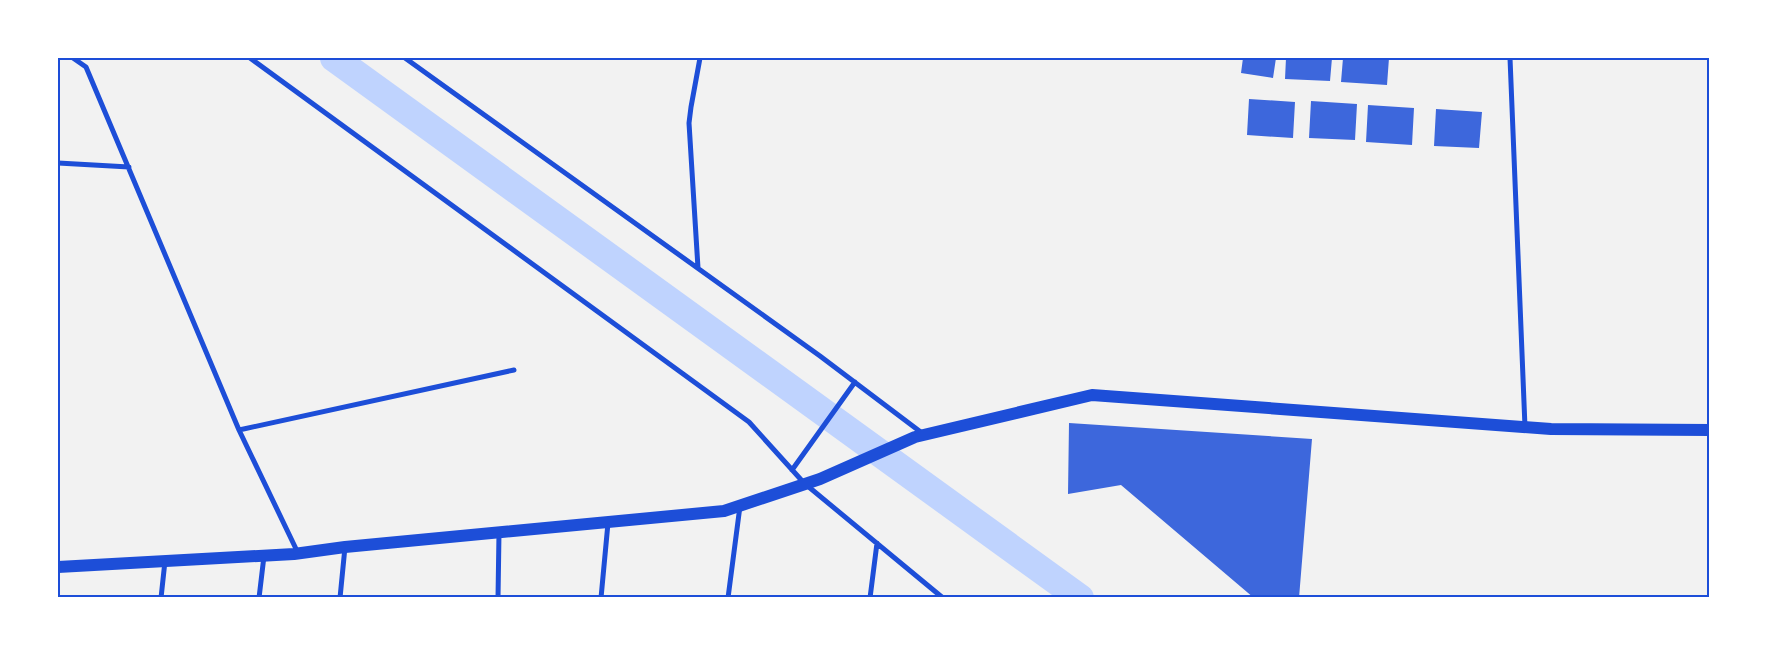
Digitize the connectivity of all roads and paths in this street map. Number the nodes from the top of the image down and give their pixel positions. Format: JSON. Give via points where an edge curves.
{"nodes":[{"id":1,"x":73,"y":58,"type":"edge"},
{"id":2,"x":250,"y":58,"type":"edge"},
{"id":3,"x":405,"y":58,"type":"edge"},
{"id":4,"x":700,"y":58,"type":"edge"},
{"id":5,"x":1510,"y":58,"type":"edge"},
{"id":6,"x":58,"y":163,"type":"edge"},
{"id":7,"x":129,"y":167,"type":"junction"},
{"id":8,"x":698,"y":268,"type":"junction"},
{"id":9,"x":514,"y":370,"type":"dead end"},
{"id":10,"x":855,"y":382,"type":"junction"},
{"id":11,"x":1525,"y":428,"type":"junction"},
{"id":12,"x":239,"y":430,"type":"junction"},
{"id":13,"x":1710,"y":430,"type":"edge"},
{"id":14,"x":920,"y":436,"type":"junction"},
{"id":15,"x":792,"y":470,"type":"junction"},
{"id":16,"x":804,"y":484,"type":"junction"},
{"id":17,"x":740,"y":506,"type":"junction"},
{"id":18,"x":608,"y":522,"type":"junction"},
{"id":19,"x":499,"y":533,"type":"junction"},
{"id":20,"x":877,"y":543,"type":"junction"},
{"id":21,"x":345,"y":547,"type":"junction"},
{"id":22,"x":298,"y":554,"type":"junction"},
{"id":23,"x":264,"y":556,"type":"junction"},
{"id":24,"x":165,"y":561,"type":"junction"},
{"id":25,"x":58,"y":567,"type":"edge"},
{"id":26,"x":162,"y":598,"type":"edge"},
{"id":27,"x":259,"y":598,"type":"edge"},
{"id":28,"x":340,"y":598,"type":"edge"},
{"id":29,"x":498,"y":598,"type":"edge"},
{"id":30,"x":601,"y":598,"type":"edge"},
{"id":31,"x":728,"y":598,"type":"edge"},
{"id":32,"x":870,"y":598,"type":"edge"},
{"id":33,"x":943,"y":598,"type":"edge"}],
"edges":[{"from":1,"to":7,"type":"street","via":[[86,67]]},
{"from":2,"to":15,"type":"street","via":[[749,422]]},
{"from":3,"to":8,"type":"street"},
{"from":4,"to":8,"type":"street","via":[[689,124]]},
{"from":5,"to":11,"type":"street"},
{"from":6,"to":7,"type":"street"},
{"from":7,"to":12,"type":"street"},
{"from":8,"to":10,"type":"street"},
{"from":9,"to":12,"type":"street"},
{"from":10,"to":14,"type":"street"},
{"from":10,"to":15,"type":"street"},
{"from":11,"to":13,"type":"main road"},
{"from":11,"to":14,"type":"main road","via":[[1092,395]]},
{"from":12,"to":22,"type":"street"},
{"from":14,"to":16,"type":"main road"},
{"from":15,"to":16,"type":"street"},
{"from":16,"to":17,"type":"main road"},
{"from":16,"to":20,"type":"street"},
{"from":17,"to":18,"type":"main road","via":[[724,511]]},
{"from":17,"to":31,"type":"street"},
{"from":18,"to":19,"type":"main road"},
{"from":18,"to":30,"type":"street"},
{"from":19,"to":21,"type":"main road"},
{"from":19,"to":29,"type":"street"},
{"from":20,"to":32,"type":"street"},
{"from":20,"to":33,"type":"street"},
{"from":21,"to":22,"type":"main road"},
{"from":21,"to":28,"type":"street"},
{"from":22,"to":23,"type":"main road"},
{"from":23,"to":24,"type":"main road"},
{"from":23,"to":27,"type":"street"},
{"from":24,"to":25,"type":"main road"},
{"from":24,"to":26,"type":"street"}]}
